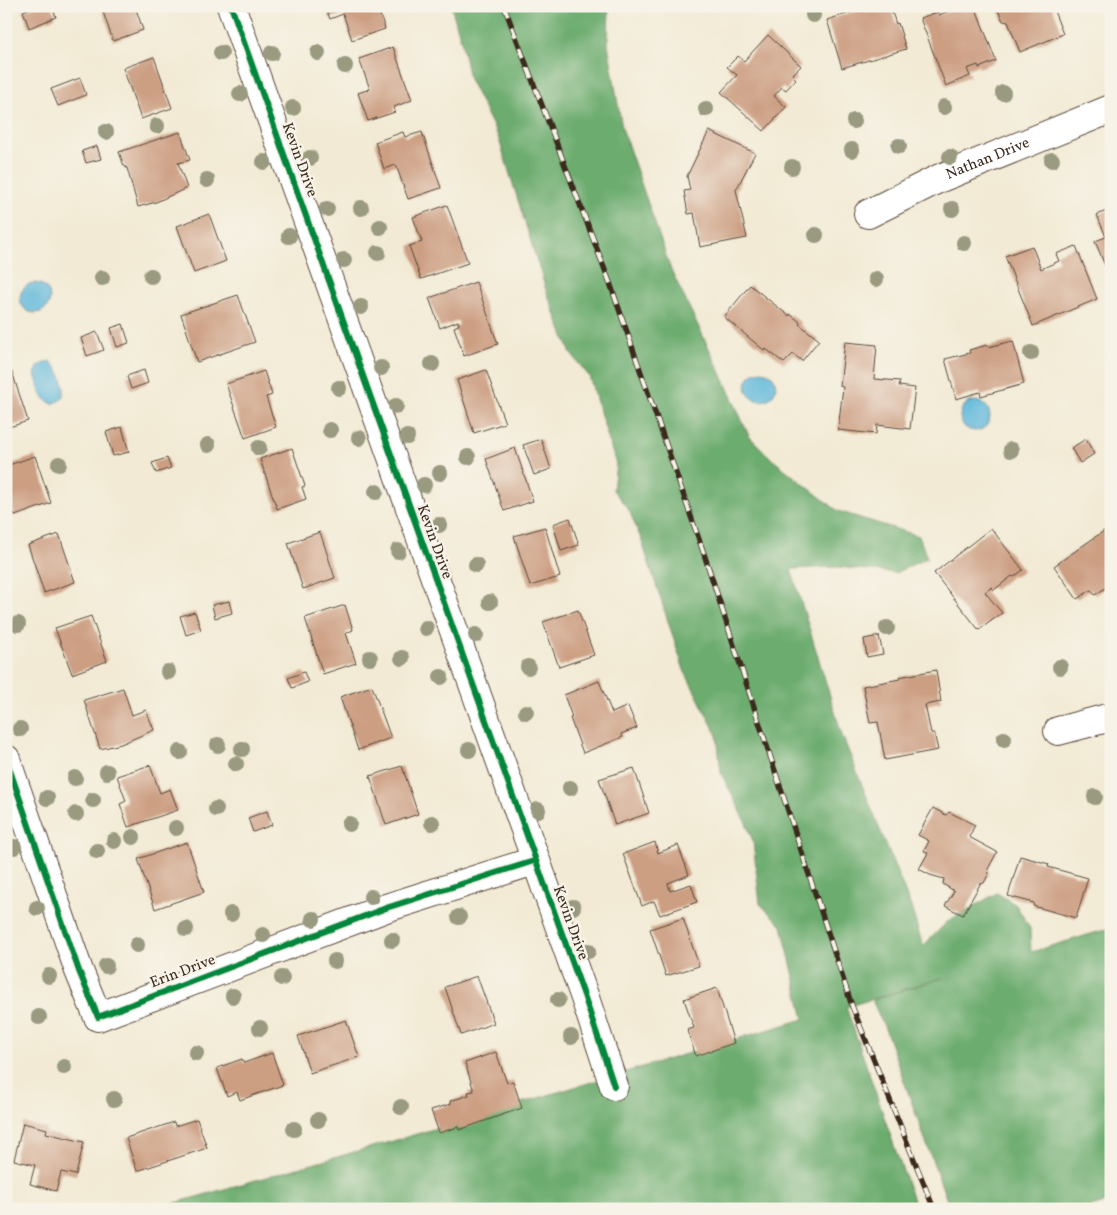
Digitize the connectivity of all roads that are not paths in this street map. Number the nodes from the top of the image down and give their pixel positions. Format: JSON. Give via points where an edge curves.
{"nodes":[{"id":1,"x":231,"y":6,"type":"edge"},
{"id":2,"x":1111,"y":109,"type":"edge"},
{"id":3,"x":868,"y":214,"type":"dead end"},
{"id":4,"x":1111,"y":717,"type":"edge"},
{"id":5,"x":1058,"y":731,"type":"dead end"},
{"id":6,"x":6,"y":759,"type":"edge"},
{"id":7,"x":534,"y":861,"type":"junction"},
{"id":8,"x":614,"y":1086,"type":"dead end"}],
"edges":[{"from":1,"to":7,"type":"street","name":"Kevin Drive"},
{"from":2,"to":3,"type":"street","name":"Nathan Drive","via":[[938,179]]},
{"from":4,"to":5,"type":"street"},
{"from":6,"to":7,"type":"street","name":"Erin Drive","via":[[98,1017],[386,908]]},
{"from":7,"to":8,"type":"street","name":"Kevin Drive"}]}
